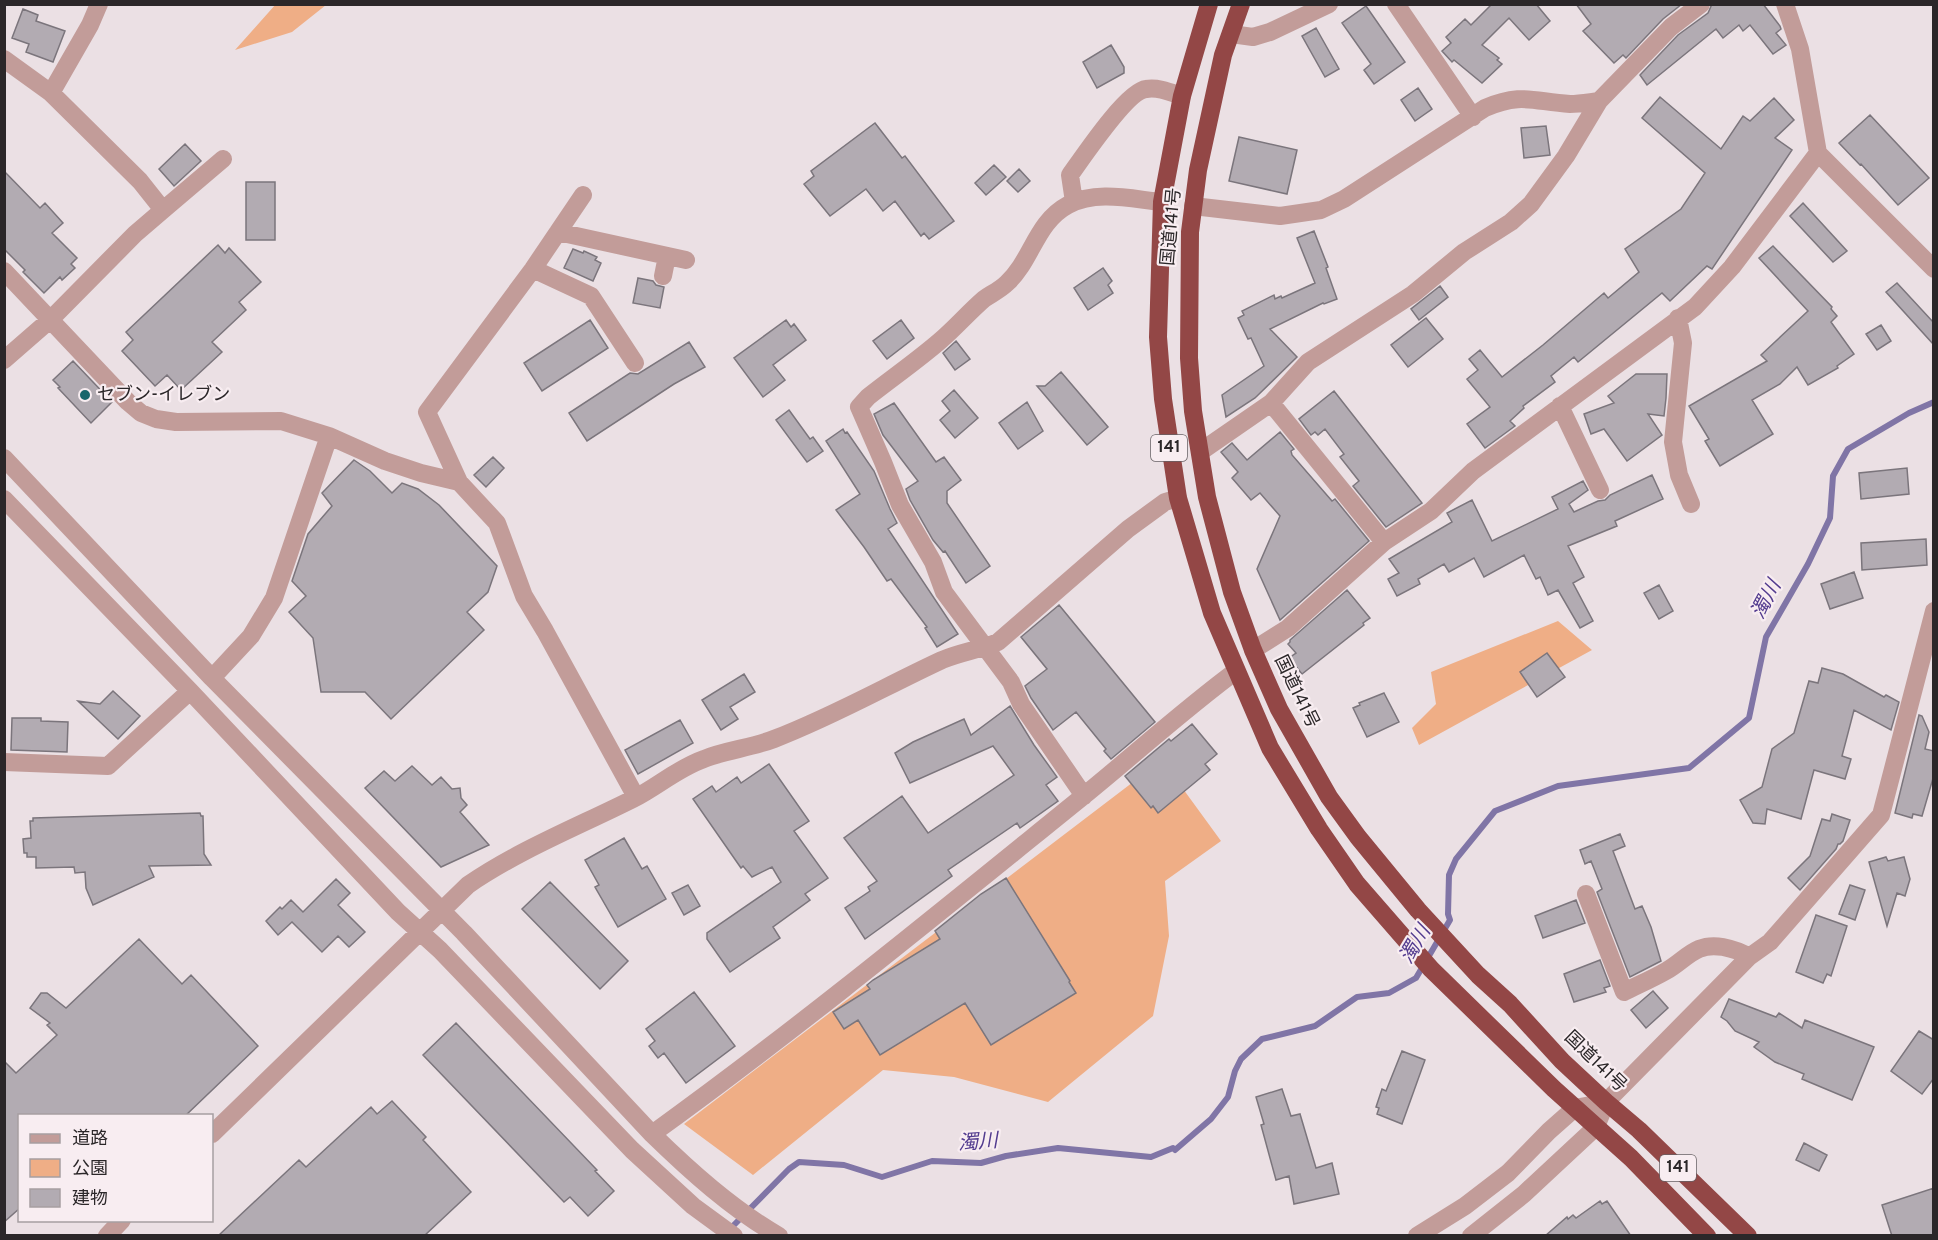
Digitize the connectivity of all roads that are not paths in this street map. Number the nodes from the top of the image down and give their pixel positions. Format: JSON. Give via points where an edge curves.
{"nodes":[{"id":1,"x":99,"y":4,"type":"edge"},
{"id":2,"x":1209,"y":4,"type":"edge"},
{"id":3,"x":1241,"y":4,"type":"edge"},
{"id":4,"x":1329,"y":4,"type":"edge"},
{"id":5,"x":1396,"y":4,"type":"edge"},
{"id":6,"x":1701,"y":4,"type":"edge"},
{"id":7,"x":1785,"y":4,"type":"edge"},
{"id":8,"x":1231,"y":34,"type":"junction"},
{"id":9,"x":4,"y":59,"type":"edge"},
{"id":10,"x":51,"y":93,"type":"junction"},
{"id":11,"x":1182,"y":96,"type":"junction"},
{"id":12,"x":1599,"y":101,"type":"junction"},
{"id":13,"x":1473,"y":117,"type":"junction"},
{"id":14,"x":1818,"y":153,"type":"junction"},
{"id":15,"x":223,"y":159,"type":"dead end"},
{"id":16,"x":583,"y":195,"type":"dead end"},
{"id":17,"x":1074,"y":202,"type":"junction"},
{"id":18,"x":1162,"y":202,"type":"junction"},
{"id":19,"x":1193,"y":206,"type":"junction"},
{"id":20,"x":163,"y":210,"type":"junction"},
{"id":21,"x":558,"y":232,"type":"junction"},
{"id":22,"x":667,"y":256,"type":"junction"},
{"id":23,"x":686,"y":260,"type":"dead end"},
{"id":24,"x":533,"y":269,"type":"junction"},
{"id":25,"x":1934,"y":269,"type":"edge"},
{"id":26,"x":4,"y":271,"type":"edge"},
{"id":27,"x":663,"y":276,"type":"dead end"},
{"id":28,"x":1678,"y":318,"type":"junction"},
{"id":29,"x":51,"y":319,"type":"junction"},
{"id":30,"x":4,"y":360,"type":"edge"},
{"id":31,"x":635,"y":363,"type":"dead end"},
{"id":32,"x":1271,"y":403,"type":"junction"},
{"id":33,"x":1560,"y":406,"type":"junction"},
{"id":34,"x":329,"y":436,"type":"junction"},
{"id":35,"x":1200,"y":452,"type":"junction"},
{"id":36,"x":4,"y":458,"type":"edge"},
{"id":37,"x":459,"y":482,"type":"junction"},
{"id":38,"x":1600,"y":490,"type":"dead end"},
{"id":39,"x":1178,"y":498,"type":"junction"},
{"id":40,"x":4,"y":499,"type":"edge"},
{"id":41,"x":1691,"y":504,"type":"dead end"},
{"id":42,"x":1384,"y":542,"type":"junction"},
{"id":43,"x":1934,"y":611,"type":"edge"},
{"id":44,"x":984,"y":648,"type":"junction"},
{"id":45,"x":1253,"y":650,"type":"junction"},
{"id":46,"x":1236,"y":671,"type":"junction"},
{"id":47,"x":212,"y":678,"type":"junction"},
{"id":48,"x":190,"y":691,"type":"junction"},
{"id":49,"x":4,"y":762,"type":"edge"},
{"id":50,"x":1084,"y":796,"type":"junction"},
{"id":51,"x":636,"y":798,"type":"junction"},
{"id":52,"x":1586,"y":894,"type":"dead end"},
{"id":53,"x":442,"y":910,"type":"junction"},
{"id":54,"x":419,"y":932,"type":"junction"},
{"id":55,"x":1749,"y":957,"type":"junction"},
{"id":56,"x":1606,"y":1102,"type":"junction"},
{"id":57,"x":1575,"y":1108,"type":"junction"},
{"id":58,"x":1596,"y":1127,"type":"junction"},
{"id":59,"x":213,"y":1133,"type":"edge"},
{"id":60,"x":652,"y":1134,"type":"junction"},
{"id":61,"x":121,"y":1222,"type":"edge"},
{"id":62,"x":774,"y":1233,"type":"edge"},
{"id":63,"x":106,"y":1236,"type":"edge"},
{"id":64,"x":735,"y":1236,"type":"edge"},
{"id":65,"x":1417,"y":1236,"type":"edge"},
{"id":66,"x":1471,"y":1236,"type":"edge"},
{"id":67,"x":1707,"y":1236,"type":"edge"},
{"id":68,"x":1748,"y":1236,"type":"edge"}],
"edges":[{"from":1,"to":10,"type":"street"},
{"from":2,"to":11,"type":"highway","name":"国道141号","number":"141"},
{"from":3,"to":8,"type":"highway","name":"国道141号","number":"141"},
{"from":4,"to":8,"type":"street","via":[[1270,32],[1253,37]]},
{"from":5,"to":13,"type":"street"},
{"from":6,"to":12,"type":"street","via":[[1671,27]]},
{"from":7,"to":14,"type":"street","via":[[1800,49]]},
{"from":8,"to":19,"type":"highway","name":"国道141号","number":"141","via":[[1211,103]]},
{"from":9,"to":10,"type":"street"},
{"from":10,"to":20,"type":"street","via":[[140,181]]},
{"from":11,"to":17,"type":"street","via":[[1143,89],[1126,101],[1070,175]]},
{"from":11,"to":18,"type":"highway","name":"国道141号","number":"141"},
{"from":12,"to":13,"type":"street","via":[[1571,104],[1513,99],[1485,108]]},
{"from":12,"to":32,"type":"street","via":[[1531,204],[1413,294],[1308,362]]},
{"from":13,"to":19,"type":"street","via":[[1321,210],[1280,216]]},
{"from":14,"to":25,"type":"street"},
{"from":14,"to":28,"type":"street","via":[[1732,267],[1695,307]]},
{"from":15,"to":20,"type":"street"},
{"from":16,"to":21,"type":"street"},
{"from":17,"to":18,"type":"street","via":[[1101,195]]},
{"from":17,"to":44,"type":"street","via":[[1040,230],[1021,268],[1006,285],[859,407],[900,504],[933,562],[944,592]]},
{"from":18,"to":39,"type":"highway","name":"国道141号","number":"141","via":[[1158,338]]},
{"from":19,"to":35,"type":"highway","name":"国道141号","number":"141","via":[[1189,358]]},
{"from":20,"to":29,"type":"street"},
{"from":21,"to":22,"type":"street"},
{"from":21,"to":24,"type":"street"},
{"from":22,"to":23,"type":"street"},
{"from":22,"to":27,"type":"street"},
{"from":24,"to":31,"type":"street","via":[[591,296]]},
{"from":24,"to":37,"type":"street","via":[[427,412]]},
{"from":26,"to":29,"type":"street"},
{"from":28,"to":33,"type":"street"},
{"from":28,"to":41,"type":"street","via":[[1683,343],[1673,442],[1679,475]]},
{"from":29,"to":30,"type":"street"},
{"from":29,"to":34,"type":"street","via":[[141,413],[176,422],[280,421]]},
{"from":32,"to":35,"type":"street"},
{"from":32,"to":42,"type":"street"},
{"from":33,"to":38,"type":"street"},
{"from":33,"to":42,"type":"street","via":[[1473,471],[1431,511]]},
{"from":34,"to":37,"type":"street","via":[[385,461]]},
{"from":34,"to":47,"type":"street","via":[[274,598],[251,636]]},
{"from":35,"to":45,"type":"highway","name":"国道141号","number":"141","via":[[1220,551]]},
{"from":36,"to":47,"type":"street"},
{"from":37,"to":51,"type":"street","via":[[497,523],[524,596]]},
{"from":39,"to":44,"type":"street","via":[[1165,502],[1128,529],[1009,633]]},
{"from":39,"to":46,"type":"highway","name":"国道141号","number":"141","via":[[1212,613]]},
{"from":40,"to":48,"type":"street"},
{"from":42,"to":45,"type":"street","via":[[1288,628]]},
{"from":43,"to":55,"type":"street","via":[[1881,815],[1784,927]]},
{"from":44,"to":50,"type":"street","via":[[1011,682],[1021,704]]},
{"from":44,"to":51,"type":"street","via":[[941,661],[774,739],[685,766]]},
{"from":45,"to":56,"type":"highway","name":"国道141号","number":"141","via":[[1307,760],[1358,837],[1478,975]]},
{"from":46,"to":50,"type":"street"},
{"from":46,"to":57,"type":"highway","name":"国道141号","number":"141","via":[[1270,748],[1357,884],[1431,969]]},
{"from":47,"to":53,"type":"street"},
{"from":48,"to":49,"type":"street","via":[[108,766]]},
{"from":48,"to":54,"type":"street"},
{"from":50,"to":60,"type":"street","via":[[876,964]]},
{"from":51,"to":53,"type":"street","via":[[499,864],[468,885]]},
{"from":52,"to":55,"type":"street","via":[[1624,992],[1667,971],[1702,946],[1741,951]]},
{"from":53,"to":54,"type":"street"},
{"from":53,"to":60,"type":"street"},
{"from":54,"to":59,"type":"street"},
{"from":54,"to":64,"type":"street","via":[[632,1150],[693,1206]]},
{"from":55,"to":56,"type":"street"},
{"from":56,"to":57,"type":"street"},
{"from":56,"to":58,"type":"street"},
{"from":56,"to":68,"type":"highway","name":"国道141号","number":"141"},
{"from":57,"to":58,"type":"highway","name":"国道141号","number":"141"},
{"from":57,"to":65,"type":"street","via":[[1508,1173]]},
{"from":58,"to":66,"type":"street","via":[[1524,1194]]},
{"from":58,"to":67,"type":"highway","name":"国道141号","number":"141"},
{"from":60,"to":62,"type":"street","via":[[712,1188]]},
{"from":61,"to":63,"type":"street"}]}
